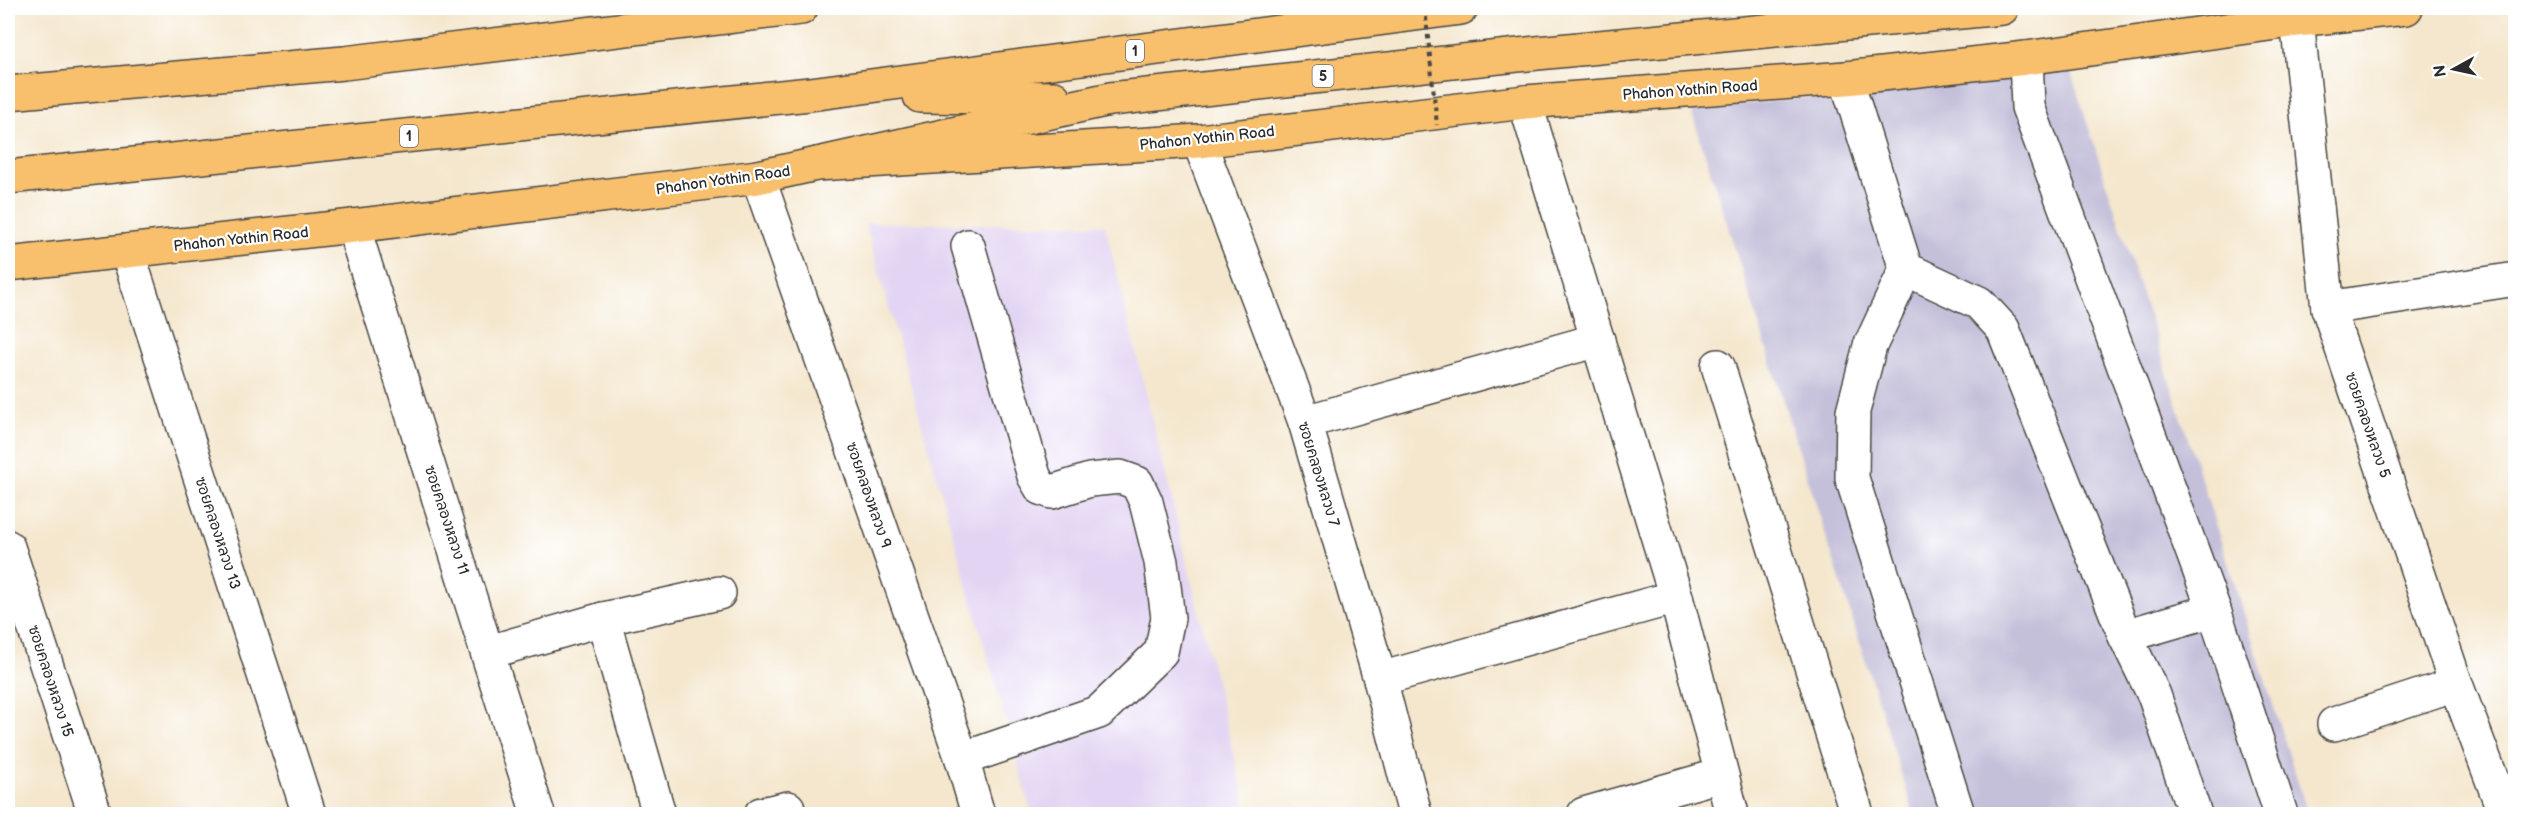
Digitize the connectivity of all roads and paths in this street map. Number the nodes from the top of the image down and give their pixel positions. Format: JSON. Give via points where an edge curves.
{"nodes":[{"id":1,"x":801,"y":8,"type":"edge"},
{"id":2,"x":1425,"y":8,"type":"edge"},
{"id":3,"x":1461,"y":8,"type":"edge"},
{"id":4,"x":2002,"y":8,"type":"edge"},
{"id":5,"x":2406,"y":8,"type":"edge"},
{"id":6,"x":2297,"y":20,"type":"junction"},
{"id":7,"x":2026,"y":58,"type":"junction"},
{"id":8,"x":1846,"y":78,"type":"junction"},
{"id":9,"x":8,"y":93,"type":"edge"},
{"id":10,"x":810,"y":94,"type":"junction"},
{"id":11,"x":1110,"y":99,"type":"junction"},
{"id":12,"x":1525,"y":102,"type":"junction"},
{"id":13,"x":1437,"y":125,"type":"dead end"},
{"id":14,"x":1199,"y":141,"type":"junction"},
{"id":15,"x":818,"y":164,"type":"junction"},
{"id":16,"x":8,"y":177,"type":"edge"},
{"id":17,"x":758,"y":177,"type":"junction"},
{"id":18,"x":353,"y":226,"type":"junction"},
{"id":19,"x":968,"y":246,"type":"dead end"},
{"id":20,"x":127,"y":251,"type":"junction"},
{"id":21,"x":8,"y":264,"type":"edge"},
{"id":22,"x":1906,"y":269,"type":"junction"},
{"id":23,"x":2516,"y":279,"type":"edge"},
{"id":24,"x":2328,"y":308,"type":"junction"},
{"id":25,"x":1598,"y":340,"type":"junction"},
{"id":26,"x":1718,"y":366,"type":"dead end"},
{"id":27,"x":1305,"y":422,"type":"junction"},
{"id":28,"x":8,"y":547,"type":"edge"},
{"id":29,"x":719,"y":593,"type":"dead end"},
{"id":30,"x":1676,"y":597,"type":"junction"},
{"id":31,"x":2214,"y":610,"type":"junction"},
{"id":32,"x":603,"y":619,"type":"junction"},
{"id":33,"x":2125,"y":636,"type":"junction"},
{"id":34,"x":489,"y":652,"type":"junction"},
{"id":35,"x":1380,"y":679,"type":"junction"},
{"id":36,"x":2456,"y":684,"type":"junction"},
{"id":37,"x":2334,"y":724,"type":"dead end"},
{"id":38,"x":962,"y":759,"type":"junction"},
{"id":39,"x":1721,"y":775,"type":"junction"},
{"id":40,"x":2507,"y":802,"type":"edge"},
{"id":41,"x":95,"y":814,"type":"edge"},
{"id":42,"x":309,"y":814,"type":"edge"},
{"id":43,"x":538,"y":814,"type":"edge"},
{"id":44,"x":659,"y":814,"type":"edge"},
{"id":45,"x":978,"y":814,"type":"edge"},
{"id":46,"x":1415,"y":814,"type":"edge"},
{"id":47,"x":1584,"y":814,"type":"edge"},
{"id":48,"x":1732,"y":814,"type":"edge"},
{"id":49,"x":1857,"y":814,"type":"edge"},
{"id":50,"x":1958,"y":814,"type":"edge"},
{"id":51,"x":2194,"y":814,"type":"edge"},
{"id":52,"x":2281,"y":814,"type":"edge"}],
"edges":[{"from":1,"to":9,"type":"main road","via":[[344,63]]},
{"from":2,"to":13,"type":"path","bridge":true},
{"from":3,"to":10,"type":"main road","number":"1"},
{"from":4,"to":11,"type":"main road","number":"5"},
{"from":5,"to":6,"type":"main road","name":"Phahon Yothin Road"},
{"from":6,"to":7,"type":"main road","name":"Phahon Yothin Road"},
{"from":6,"to":24,"type":"street","name":"ซอยคลองหลวง 5"},
{"from":7,"to":8,"type":"main road","name":"Phahon Yothin Road"},
{"from":7,"to":31,"type":"street","via":[[2028,107]]},
{"from":8,"to":12,"type":"main road","name":"Phahon Yothin Road"},
{"from":8,"to":22,"type":"street"},
{"from":10,"to":11,"type":"main road","number":"5"},
{"from":10,"to":16,"type":"main road","number":"1"},
{"from":11,"to":15,"type":"main road","number":"5"},
{"from":12,"to":14,"type":"main road","name":"Phahon Yothin Road"},
{"from":12,"to":25,"type":"street"},
{"from":14,"to":15,"type":"main road","name":"Phahon Yothin Road"},
{"from":14,"to":27,"type":"street","name":"ซอยคลองหลวง 7"},
{"from":15,"to":17,"type":"main road","name":"Phahon Yothin Road"},
{"from":17,"to":18,"type":"main road","name":"Phahon Yothin Road"},
{"from":17,"to":38,"type":"street","name":"ซอยคลองหลวง 9"},
{"from":18,"to":20,"type":"main road","name":"Phahon Yothin Road"},
{"from":18,"to":34,"type":"street","name":"ซอยคลองหลวง 11"},
{"from":19,"to":38,"type":"street","via":[[1034,476],[1041,488],[1052,492],[1090,480],[1120,477],[1137,483],[1146,502],[1161,562],[1168,618],[1161,652],[1099,712]]},
{"from":20,"to":21,"type":"main road","name":"Phahon Yothin Road"},
{"from":20,"to":42,"type":"street","name":"ซอยคลองหลวง 13"},
{"from":22,"to":33,"type":"street","via":[[1979,303],[2003,329]]},
{"from":22,"to":50,"type":"street","via":[[1870,346],[1853,411],[1852,477]]},
{"from":23,"to":24,"type":"street"},
{"from":24,"to":36,"type":"street","name":"ซอยคลองหลวง 5"},
{"from":25,"to":27,"type":"street"},
{"from":25,"to":30,"type":"street"},
{"from":26,"to":49,"type":"street"},
{"from":27,"to":35,"type":"street","name":"ซอยคลองหลวง 7"},
{"from":28,"to":41,"type":"street","name":"ซอยคลองหลวง 15"},
{"from":29,"to":32,"type":"street"},
{"from":30,"to":35,"type":"street"},
{"from":30,"to":39,"type":"street"},
{"from":31,"to":33,"type":"street"},
{"from":31,"to":52,"type":"street"},
{"from":32,"to":34,"type":"street"},
{"from":32,"to":44,"type":"street"},
{"from":33,"to":51,"type":"street","via":[[2154,695]]},
{"from":34,"to":43,"type":"street","name":"ซอยคลองหลวง 11"},
{"from":35,"to":46,"type":"street","name":"ซอยคลองหลวง 7"},
{"from":36,"to":37,"type":"street"},
{"from":36,"to":40,"type":"street","name":"ซอยคลองหลวง 5"},
{"from":38,"to":45,"type":"street","name":"ซอยคลองหลวง 9"},
{"from":39,"to":47,"type":"street"},
{"from":39,"to":48,"type":"street"}]}
